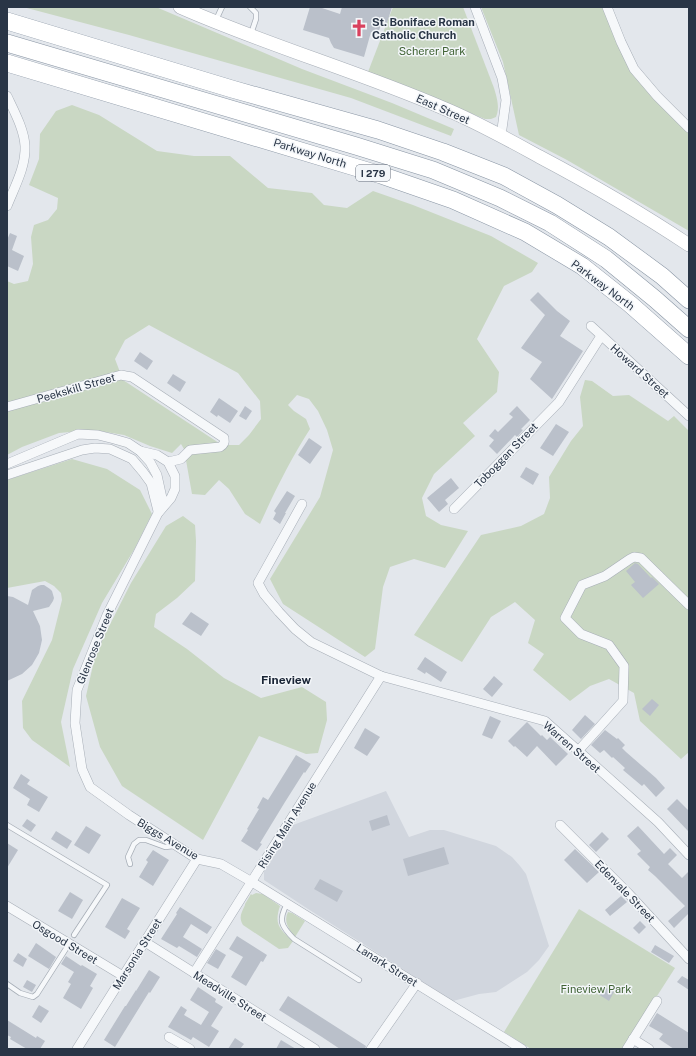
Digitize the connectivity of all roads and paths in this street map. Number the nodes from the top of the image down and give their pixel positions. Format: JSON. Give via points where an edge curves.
{"nodes":[{"id":1,"x":180,"y":7,"type":"edge"},
{"id":2,"x":222,"y":7,"type":"edge"},
{"id":3,"x":250,"y":7,"type":"edge"},
{"id":4,"x":475,"y":7,"type":"edge"},
{"id":5,"x":607,"y":7,"type":"edge"},
{"id":6,"x":12,"y":22,"type":"edge"},
{"id":7,"x":215,"y":22,"type":"junction"},
{"id":8,"x":250,"y":35,"type":"junction"},
{"id":9,"x":13,"y":45,"type":"edge"},
{"id":10,"x":13,"y":64,"type":"edge"},
{"id":11,"x":7,"y":96,"type":"edge"},
{"id":12,"x":689,"y":128,"type":"edge"},
{"id":13,"x":501,"y":136,"type":"junction"},
{"id":14,"x":7,"y":206,"type":"edge"},
{"id":15,"x":689,"y":245,"type":"edge"},
{"id":16,"x":689,"y":300,"type":"edge"},
{"id":17,"x":591,"y":326,"type":"dead end"},
{"id":18,"x":689,"y":328,"type":"edge"},
{"id":19,"x":601,"y":336,"type":"junction"},
{"id":20,"x":689,"y":356,"type":"edge"},
{"id":21,"x":7,"y":407,"type":"edge"},
{"id":22,"x":689,"y":416,"type":"edge"},
{"id":23,"x":140,"y":451,"type":"junction"},
{"id":24,"x":168,"y":462,"type":"junction"},
{"id":25,"x":7,"y":464,"type":"edge"},
{"id":26,"x":7,"y":475,"type":"edge"},
{"id":27,"x":302,"y":504,"type":"dead end"},
{"id":28,"x":454,"y":509,"type":"dead end"},
{"id":29,"x":158,"y":513,"type":"junction"},
{"id":30,"x":689,"y":606,"type":"edge"},
{"id":31,"x":381,"y":676,"type":"junction"},
{"id":32,"x":578,"y":750,"type":"junction"},
{"id":33,"x":90,"y":787,"type":"joint"},
{"id":34,"x":7,"y":825,"type":"edge"},
{"id":35,"x":560,"y":825,"type":"dead end"},
{"id":36,"x":176,"y":846,"type":"junction"},
{"id":37,"x":689,"y":855,"type":"edge"},
{"id":38,"x":197,"y":859,"type":"junction"},
{"id":39,"x":130,"y":864,"type":"dead end"},
{"id":40,"x":252,"y":882,"type":"junction"},
{"id":41,"x":287,"y":904,"type":"junction"},
{"id":42,"x":7,"y":906,"type":"edge"},
{"id":43,"x":74,"y":935,"type":"dead end"},
{"id":44,"x":145,"y":942,"type":"junction"},
{"id":45,"x":69,"y":944,"type":"junction"},
{"id":46,"x":689,"y":959,"type":"edge"},
{"id":47,"x":194,"y":974,"type":"junction"},
{"id":48,"x":123,"y":976,"type":"junction"},
{"id":49,"x":360,"y":980,"type":"dead end"},
{"id":50,"x":417,"y":983,"type":"junction"},
{"id":51,"x":7,"y":984,"type":"edge"},
{"id":52,"x":656,"y":1001,"type":"dead end"},
{"id":53,"x":169,"y":1036,"type":"dead end"},
{"id":54,"x":633,"y":1039,"type":"junction"},
{"id":55,"x":77,"y":1049,"type":"edge"},
{"id":56,"x":190,"y":1049,"type":"edge"},
{"id":57,"x":315,"y":1049,"type":"edge"},
{"id":58,"x":372,"y":1049,"type":"edge"},
{"id":59,"x":522,"y":1049,"type":"edge"},
{"id":60,"x":627,"y":1049,"type":"edge"},
{"id":61,"x":649,"y":1049,"type":"edge"}],
"edges":[{"from":1,"to":7,"type":"main road","name":"East Street"},
{"from":2,"to":7,"type":"lane"},
{"from":3,"to":8,"type":"lane","via":[[256,13],[256,19]]},
{"from":4,"to":13,"type":"street","via":[[502,78],[506,100]]},
{"from":5,"to":12,"type":"street","via":[[634,69]]},
{"from":6,"to":16,"type":"highway","via":[[378,130],[504,176],[609,237],[662,276]]},
{"from":7,"to":8,"type":"main road","name":"East Street"},
{"from":8,"to":13,"type":"main road","name":"East Street","via":[[386,84],[445,108]]},
{"from":9,"to":18,"type":"highway","via":[[434,170],[550,222],[606,260]]},
{"from":10,"to":20,"type":"highway","name":"Parkway North","number":"I 279","via":[[381,175],[453,200],[525,232],[582,266]]},
{"from":11,"to":14,"type":"street","via":[[20,126],[25,146],[23,166]]},
{"from":13,"to":15,"type":"main road","name":"East Street","via":[[584,181]]},
{"from":17,"to":19,"type":"street","name":"Howard Street"},
{"from":19,"to":22,"type":"street","name":"Howard Street"},
{"from":19,"to":28,"type":"street","name":"Toboggan Street","via":[[559,402]]},
{"from":21,"to":24,"type":"street","name":"Peekskill Street","via":[[121,375],[132,378],[224,438],[225,441],[220,447],[190,450],[181,459]]},
{"from":23,"to":24,"type":"street","via":[[157,455]]},
{"from":23,"to":25,"type":"street","name":"Glenrose Street","via":[[128,443],[114,439],[78,434]]},
{"from":23,"to":29,"type":"street","name":"Glenrose Street","via":[[157,475],[162,498]]},
{"from":24,"to":29,"type":"street","via":[[175,476],[175,489]]},
{"from":26,"to":29,"type":"street","via":[[82,450],[110,449],[132,459],[151,483]]},
{"from":27,"to":31,"type":"street","name":"Warren Street","via":[[258,583],[284,617],[311,642]]},
{"from":29,"to":33,"type":"street","name":"Glenrose Street","via":[[106,615],[77,690],[75,723],[82,769]]},
{"from":30,"to":32,"type":"street","via":[[641,558],[634,557],[605,576],[582,585],[565,618],[581,634],[609,645],[624,666],[624,687],[623,701]]},
{"from":31,"to":32,"type":"street","name":"Warren Street","via":[[545,721]]},
{"from":31,"to":40,"type":"street","name":"Rising Main Avenue"},
{"from":32,"to":37,"type":"street","name":"Warren Street","via":[[658,822]]},
{"from":33,"to":36,"type":"street","name":"Biggs Avenue"},
{"from":34,"to":43,"type":"lane","via":[[107,885]]},
{"from":35,"to":46,"type":"street","name":"Edenvale Street"},
{"from":36,"to":38,"type":"street","name":"Biggs Avenue"},
{"from":36,"to":39,"type":"lane","via":[[139,840],[134,844],[128,857]]},
{"from":38,"to":40,"type":"street","name":"Biggs Avenue","via":[[221,864]]},
{"from":38,"to":44,"type":"street","name":"Marsonia Street"},
{"from":40,"to":41,"type":"street","name":"Lanark Street"},
{"from":40,"to":47,"type":"street","name":"Rising Main Avenue"},
{"from":41,"to":49,"type":"lane","via":[[281,920],[286,931],[294,939]]},
{"from":41,"to":50,"type":"street","name":"Lanark Street"},
{"from":42,"to":45,"type":"street","name":"Osgood Street"},
{"from":44,"to":47,"type":"street","name":"Meadville Street"},
{"from":44,"to":48,"type":"street","name":"Marsonia Street"},
{"from":45,"to":48,"type":"street","name":"Osgood Street"},
{"from":45,"to":51,"type":"lane","via":[[37,994],[33,996],[20,993]]},
{"from":47,"to":57,"type":"street","name":"Meadville Street"},
{"from":48,"to":55,"type":"street","name":"Marsonia Street"},
{"from":50,"to":58,"type":"street"},
{"from":50,"to":59,"type":"street","name":"Lanark Street"},
{"from":52,"to":54,"type":"street"},
{"from":53,"to":56,"type":"street"},
{"from":54,"to":60,"type":"street"},
{"from":54,"to":61,"type":"street"}]}
